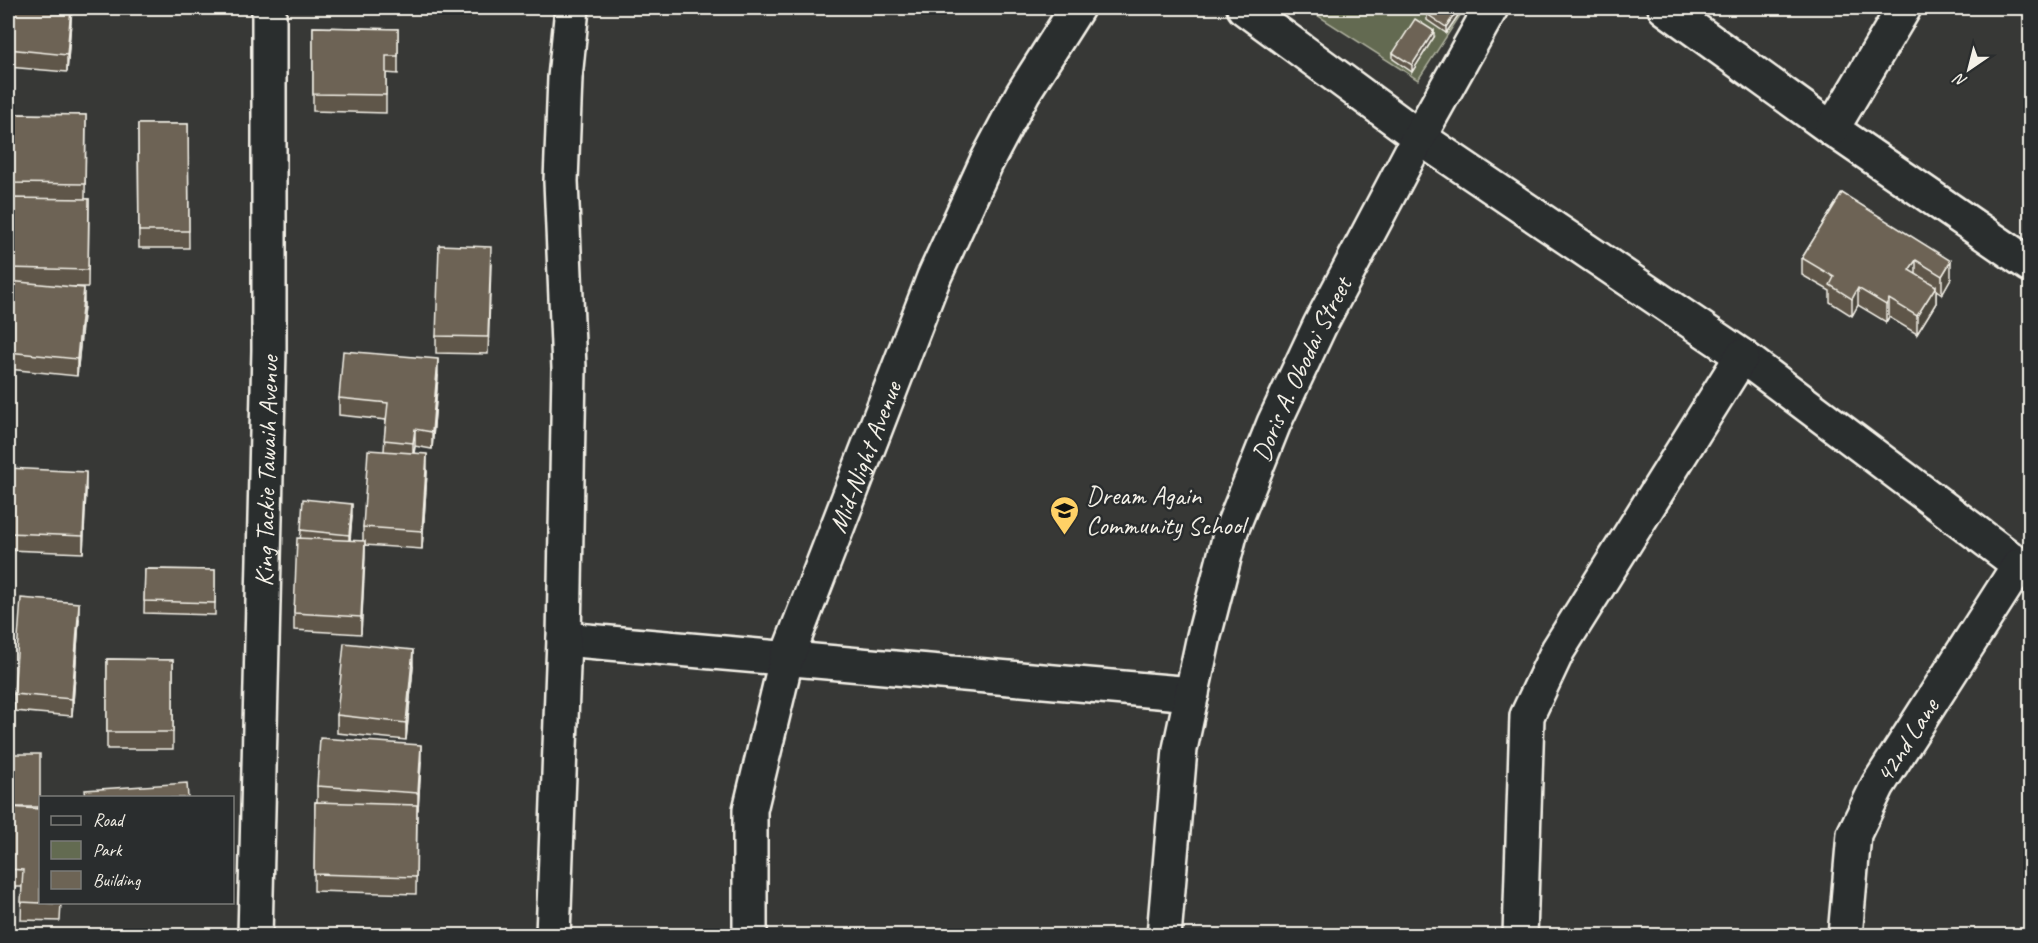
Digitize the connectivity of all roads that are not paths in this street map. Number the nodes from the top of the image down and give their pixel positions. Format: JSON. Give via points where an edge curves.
{"nodes":[{"id":1,"x":269,"y":8,"type":"edge"},
{"id":2,"x":572,"y":8,"type":"edge"},
{"id":3,"x":1077,"y":8,"type":"edge"},
{"id":4,"x":1244,"y":8,"type":"edge"},
{"id":5,"x":1491,"y":8,"type":"edge"},
{"id":6,"x":1665,"y":8,"type":"edge"},
{"id":7,"x":1904,"y":8,"type":"edge"},
{"id":8,"x":1832,"y":129,"type":"junction"},
{"id":9,"x":1419,"y":137,"type":"junction"},
{"id":10,"x":2031,"y":265,"type":"edge"},
{"id":11,"x":1742,"y":356,"type":"junction"},
{"id":12,"x":2025,"y":569,"type":"edge"},
{"id":13,"x":564,"y":639,"type":"junction"},
{"id":14,"x":786,"y":660,"type":"junction"},
{"id":15,"x":1192,"y":694,"type":"junction"},
{"id":16,"x":255,"y":936,"type":"edge"},
{"id":17,"x":553,"y":936,"type":"edge"},
{"id":18,"x":750,"y":936,"type":"edge"},
{"id":19,"x":1164,"y":936,"type":"edge"},
{"id":20,"x":1520,"y":936,"type":"edge"},
{"id":21,"x":1845,"y":936,"type":"edge"}],
"edges":[{"from":1,"to":16,"type":"street","name":"King Tackie Tawaih Avenue","via":[[269,350]]},
{"from":2,"to":13,"type":"street","via":[[561,181],[569,368]]},
{"from":3,"to":14,"type":"street","name":"Mid-Night Avenue","via":[[1023,93],[934,277]]},
{"from":4,"to":9,"type":"street"},
{"from":5,"to":9,"type":"street","name":"Doris A. Obodai Street"},
{"from":6,"to":8,"type":"street"},
{"from":7,"to":8,"type":"street"},
{"from":8,"to":10,"type":"street"},
{"from":9,"to":11,"type":"street"},
{"from":9,"to":15,"type":"street","name":"Doris A. Obodai Street","via":[[1320,325],[1274,423],[1232,531]]},
{"from":11,"to":12,"type":"street"},
{"from":11,"to":20,"type":"street","via":[[1558,650],[1527,716]]},
{"from":12,"to":21,"type":"street","name":"42nd Lane","via":[[1878,785],[1854,834]]},
{"from":13,"to":14,"type":"street"},
{"from":13,"to":17,"type":"street"},
{"from":14,"to":15,"type":"street"},
{"from":14,"to":18,"type":"street","name":"Mid-Night Avenue","via":[[750,810]]},
{"from":15,"to":19,"type":"street","name":"Doris A. Obodai Street","via":[[1180,749]]}]}
